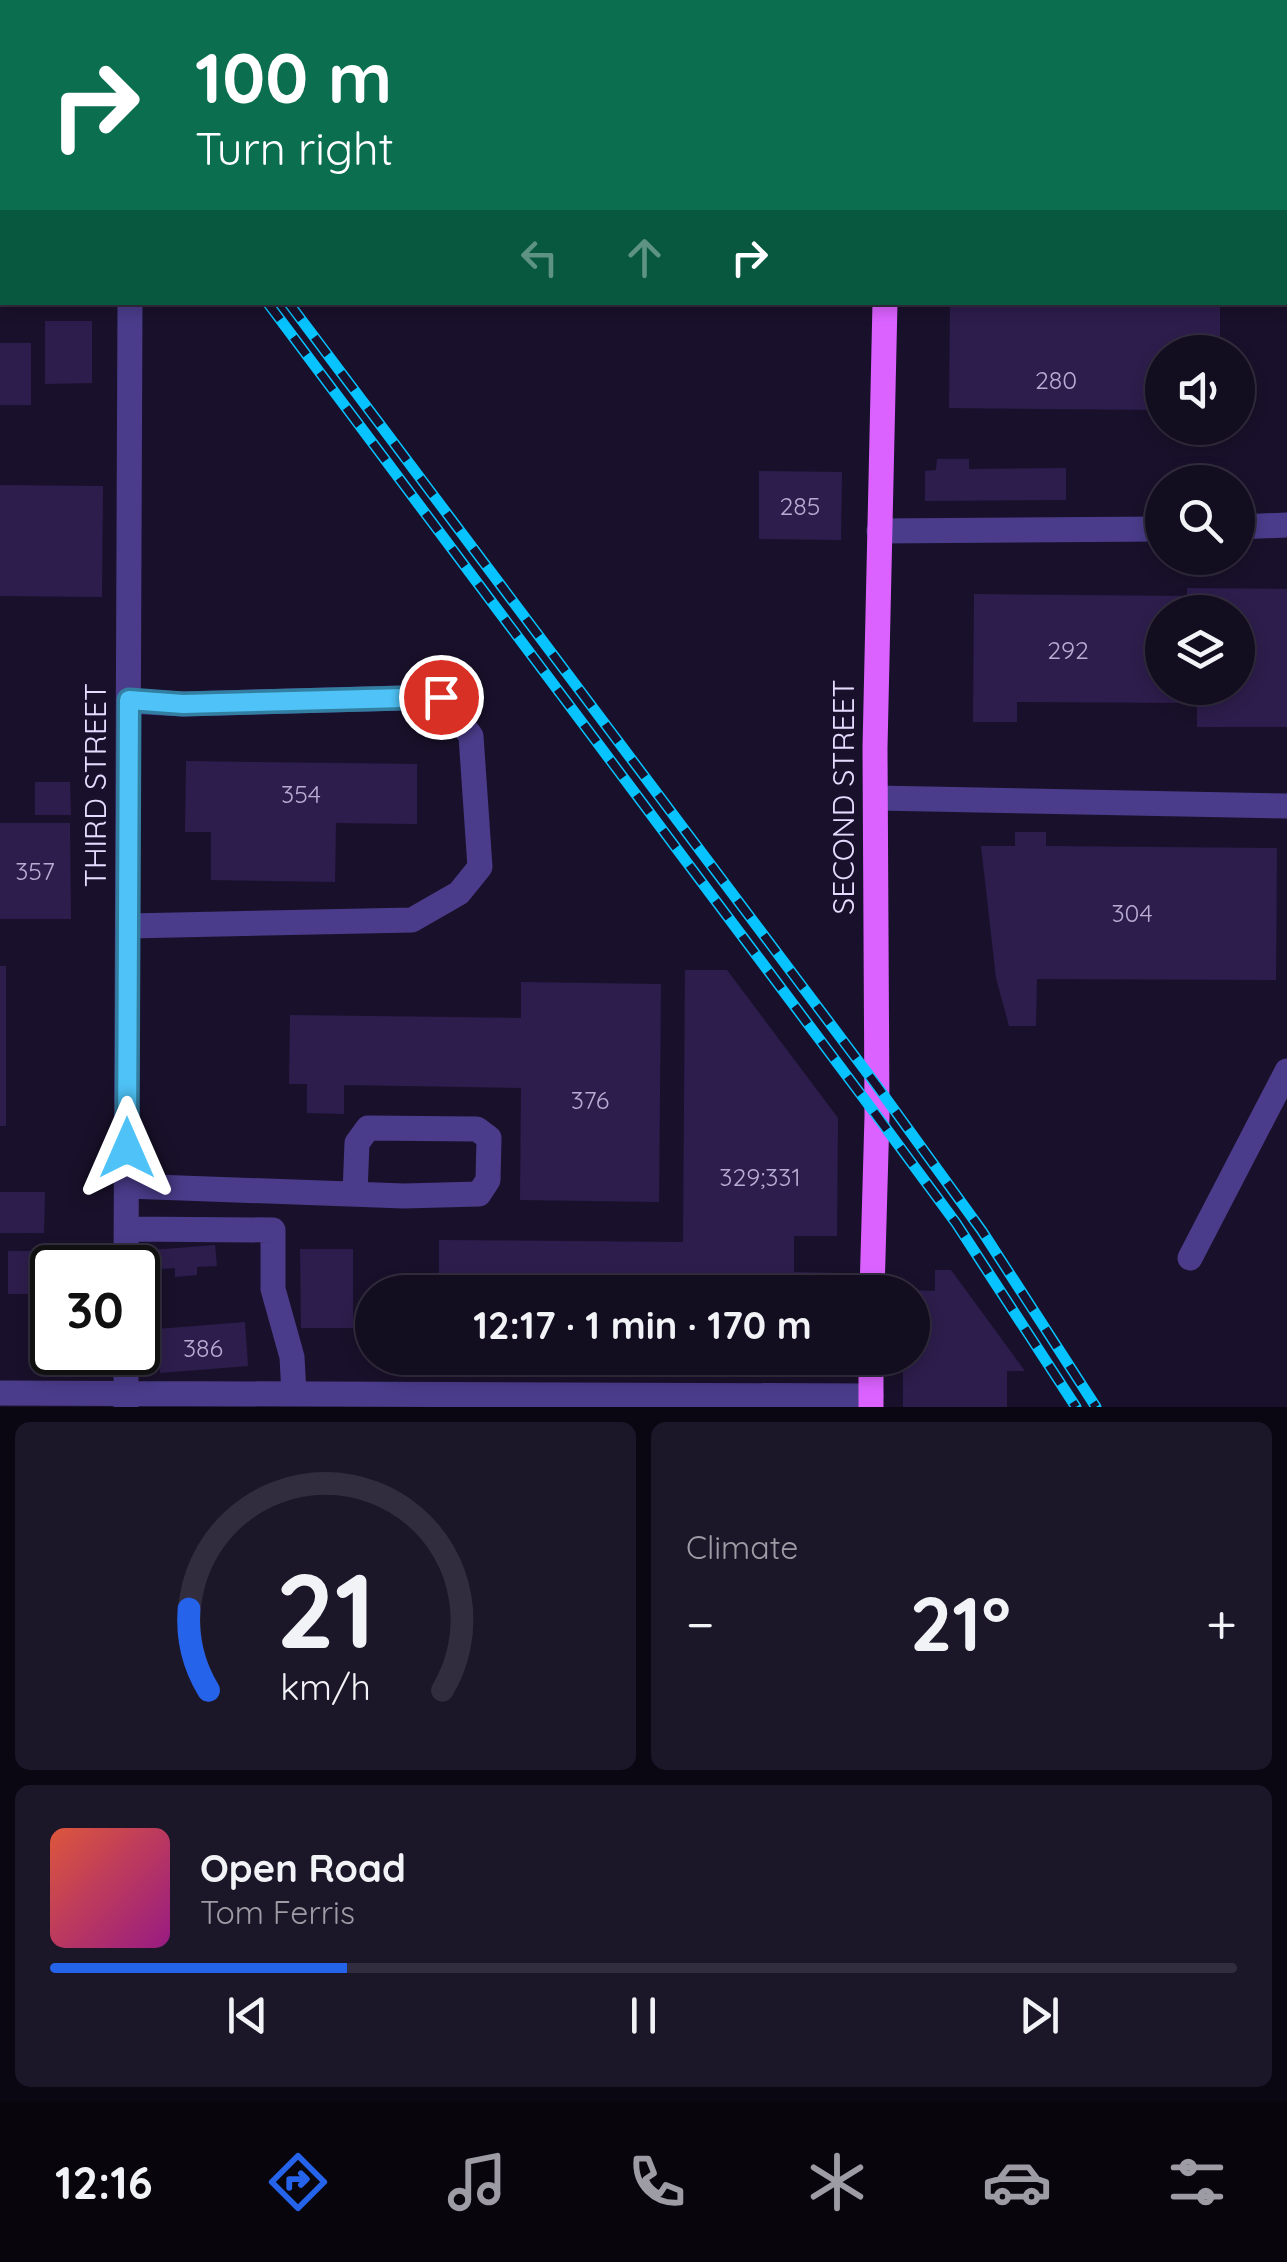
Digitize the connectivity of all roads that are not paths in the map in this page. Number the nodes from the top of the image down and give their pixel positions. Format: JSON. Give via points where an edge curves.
{"nodes":[{"id":1,"x":130,"y":305,"type":"edge"},
{"id":2,"x":884,"y":305,"type":"edge"},
{"id":3,"x":1287,"y":525,"type":"edge"},
{"id":4,"x":1255,"y":526,"type":"edge"},
{"id":5,"x":1145,"y":529,"type":"edge"},
{"id":6,"x":879,"y":531,"type":"junction"},
{"id":7,"x":129,"y":700,"type":"junction"},
{"id":8,"x":876,"y":798,"type":"junction"},
{"id":9,"x":1287,"y":806,"type":"edge"},
{"id":10,"x":128,"y":926,"type":"junction"},
{"id":11,"x":1287,"y":1071,"type":"edge"},
{"id":12,"x":127,"y":1186,"type":"junction"},
{"id":13,"x":355,"y":1193,"type":"junction"},
{"id":14,"x":126,"y":1229,"type":"junction"},
{"id":15,"x":126,"y":1245,"type":"edge"},
{"id":16,"x":1190,"y":1258,"type":"dead end"},
{"id":17,"x":872,"y":1275,"type":"edge"},
{"id":18,"x":871,"y":1375,"type":"edge"},
{"id":19,"x":0,"y":1393,"type":"edge"},
{"id":20,"x":294,"y":1394,"type":"junction"},
{"id":21,"x":126,"y":1400,"type":"edge"},
{"id":22,"x":489,"y":1401,"type":"edge"},
{"id":23,"x":871,"y":1401,"type":"edge"}],
"edges":[{"from":1,"to":7,"type":"street","name":"THIRD STREET"},
{"from":2,"to":6,"type":"main road","name":"SECOND STREET"},
{"from":3,"to":4,"type":"street"},
{"from":5,"to":6,"type":"street"},
{"from":6,"to":8,"type":"main road","name":"SECOND STREET"},
{"from":7,"to":10,"type":"street","name":"THIRD STREET"},
{"from":7,"to":10,"type":"street","via":[[441,697],[471,736],[480,867],[459,893],[412,920]]},
{"from":8,"to":9,"type":"street"},
{"from":8,"to":17,"type":"main road","name":"SECOND STREET"},
{"from":10,"to":12,"type":"street","name":"THIRD STREET"},
{"from":11,"to":16,"type":"street"},
{"from":12,"to":13,"type":"street"},
{"from":12,"to":14,"type":"street","name":"THIRD STREET"},
{"from":13,"to":13,"type":"street","via":[[479,1194],[488,1180],[489,1138],[477,1129],[368,1128],[357,1143]]},
{"from":14,"to":15,"type":"street","name":"THIRD STREET"},
{"from":14,"to":20,"type":"street","via":[[273,1230],[273,1288],[292,1356]]},
{"from":18,"to":23,"type":"main road"},
{"from":19,"to":21,"type":"street"},
{"from":20,"to":21,"type":"street"},
{"from":20,"to":22,"type":"street"},
{"from":22,"to":23,"type":"street"}]}
